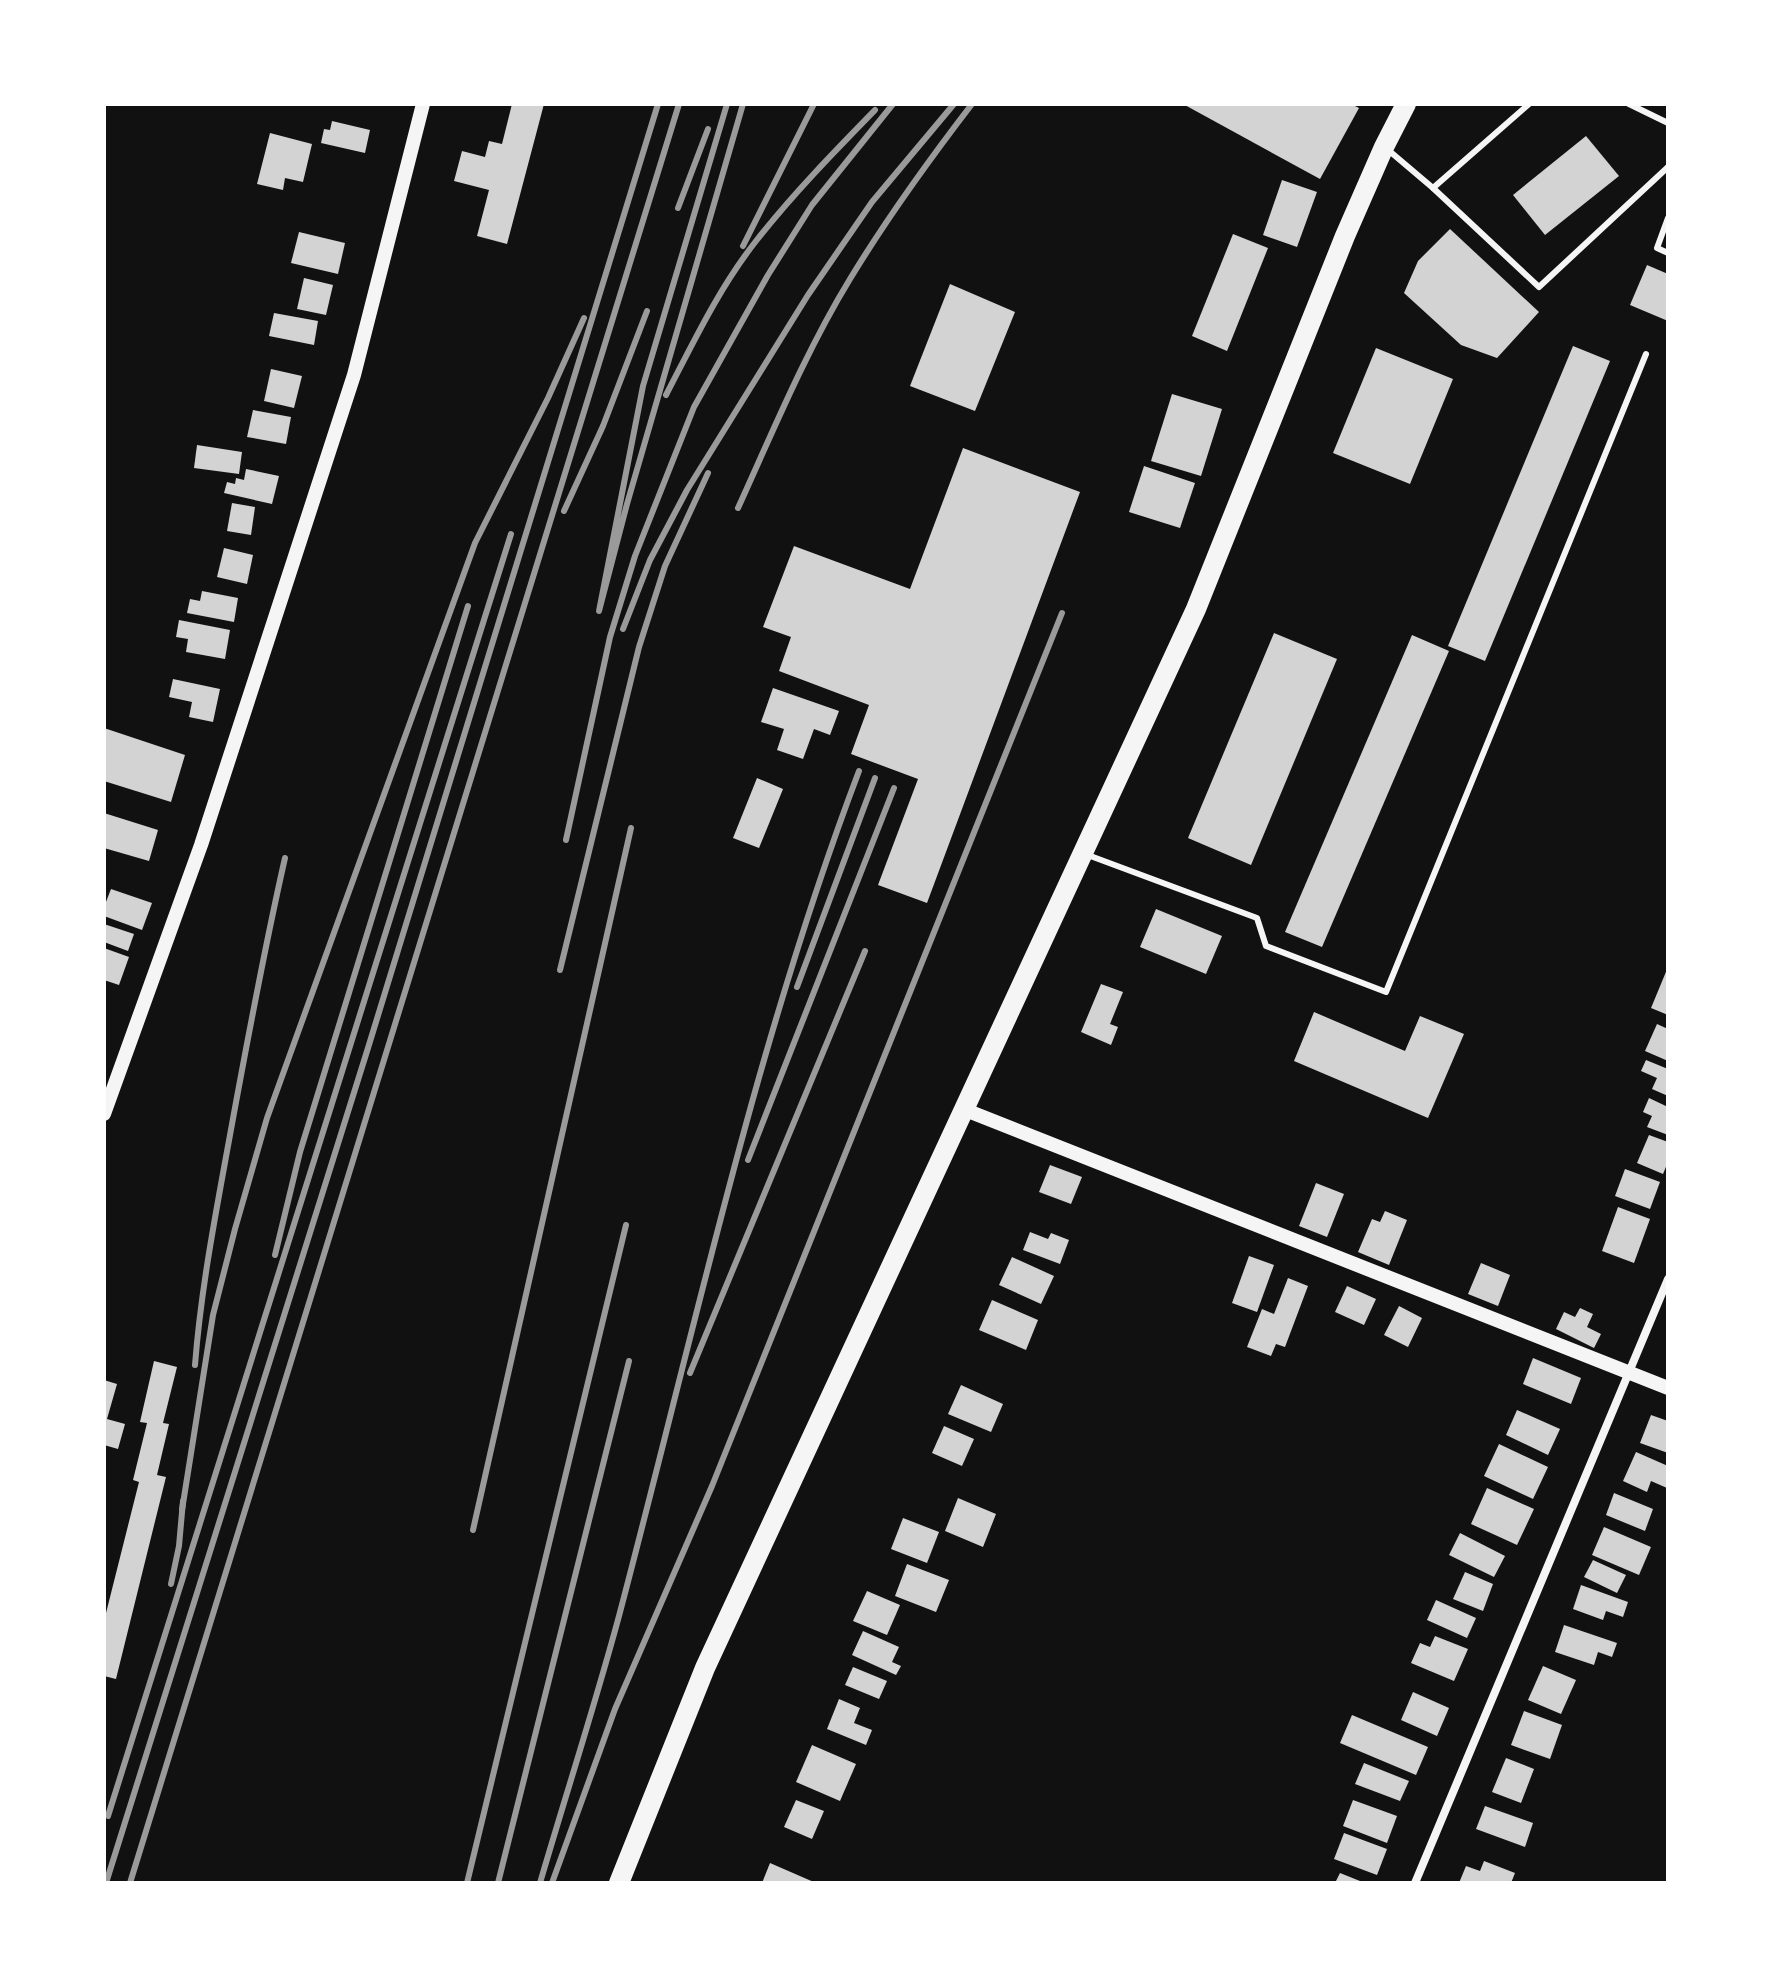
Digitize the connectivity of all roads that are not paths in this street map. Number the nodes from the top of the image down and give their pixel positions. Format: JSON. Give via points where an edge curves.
{"nodes":[{"id":1,"x":423,"y":104,"type":"edge"},
{"id":2,"x":1406,"y":104,"type":"edge"},
{"id":3,"x":1529,"y":104,"type":"edge"},
{"id":4,"x":1629,"y":104,"type":"edge"},
{"id":5,"x":1668,"y":123,"type":"edge"},
{"id":6,"x":1384,"y":147,"type":"junction"},
{"id":7,"x":1668,"y":167,"type":"edge"},
{"id":8,"x":1433,"y":188,"type":"junction"},
{"id":9,"x":1668,"y":218,"type":"edge"},
{"id":10,"x":1668,"y":253,"type":"edge"},
{"id":11,"x":1646,"y":354,"type":"dead end"},
{"id":12,"x":1082,"y":853,"type":"junction"},
{"id":13,"x":963,"y":1109,"type":"junction"},
{"id":14,"x":104,"y":1114,"type":"edge"},
{"id":15,"x":1668,"y":1279,"type":"edge"},
{"id":16,"x":1630,"y":1372,"type":"junction"},
{"id":17,"x":1668,"y":1388,"type":"edge"},
{"id":18,"x":619,"y":1883,"type":"edge"},
{"id":19,"x":1415,"y":1883,"type":"edge"}],
"edges":[{"from":1,"to":14,"type":"street","via":[[354,375],[201,845]]},
{"from":2,"to":6,"type":"main road"},
{"from":3,"to":8,"type":"lane"},
{"from":4,"to":5,"type":"lane"},
{"from":6,"to":8,"type":"lane"},
{"from":6,"to":12,"type":"main road","via":[[1196,609]]},
{"from":7,"to":8,"type":"lane","via":[[1539,287]]},
{"from":9,"to":10,"type":"lane","via":[[1657,248]]},
{"from":11,"to":12,"type":"lane","via":[[1386,992],[1266,946],[1257,918]]},
{"from":12,"to":13,"type":"main road"},
{"from":13,"to":16,"type":"street"},
{"from":13,"to":18,"type":"main road","via":[[705,1668]]},
{"from":15,"to":16,"type":"street"},
{"from":16,"to":17,"type":"street"},
{"from":16,"to":19,"type":"street"}]}
